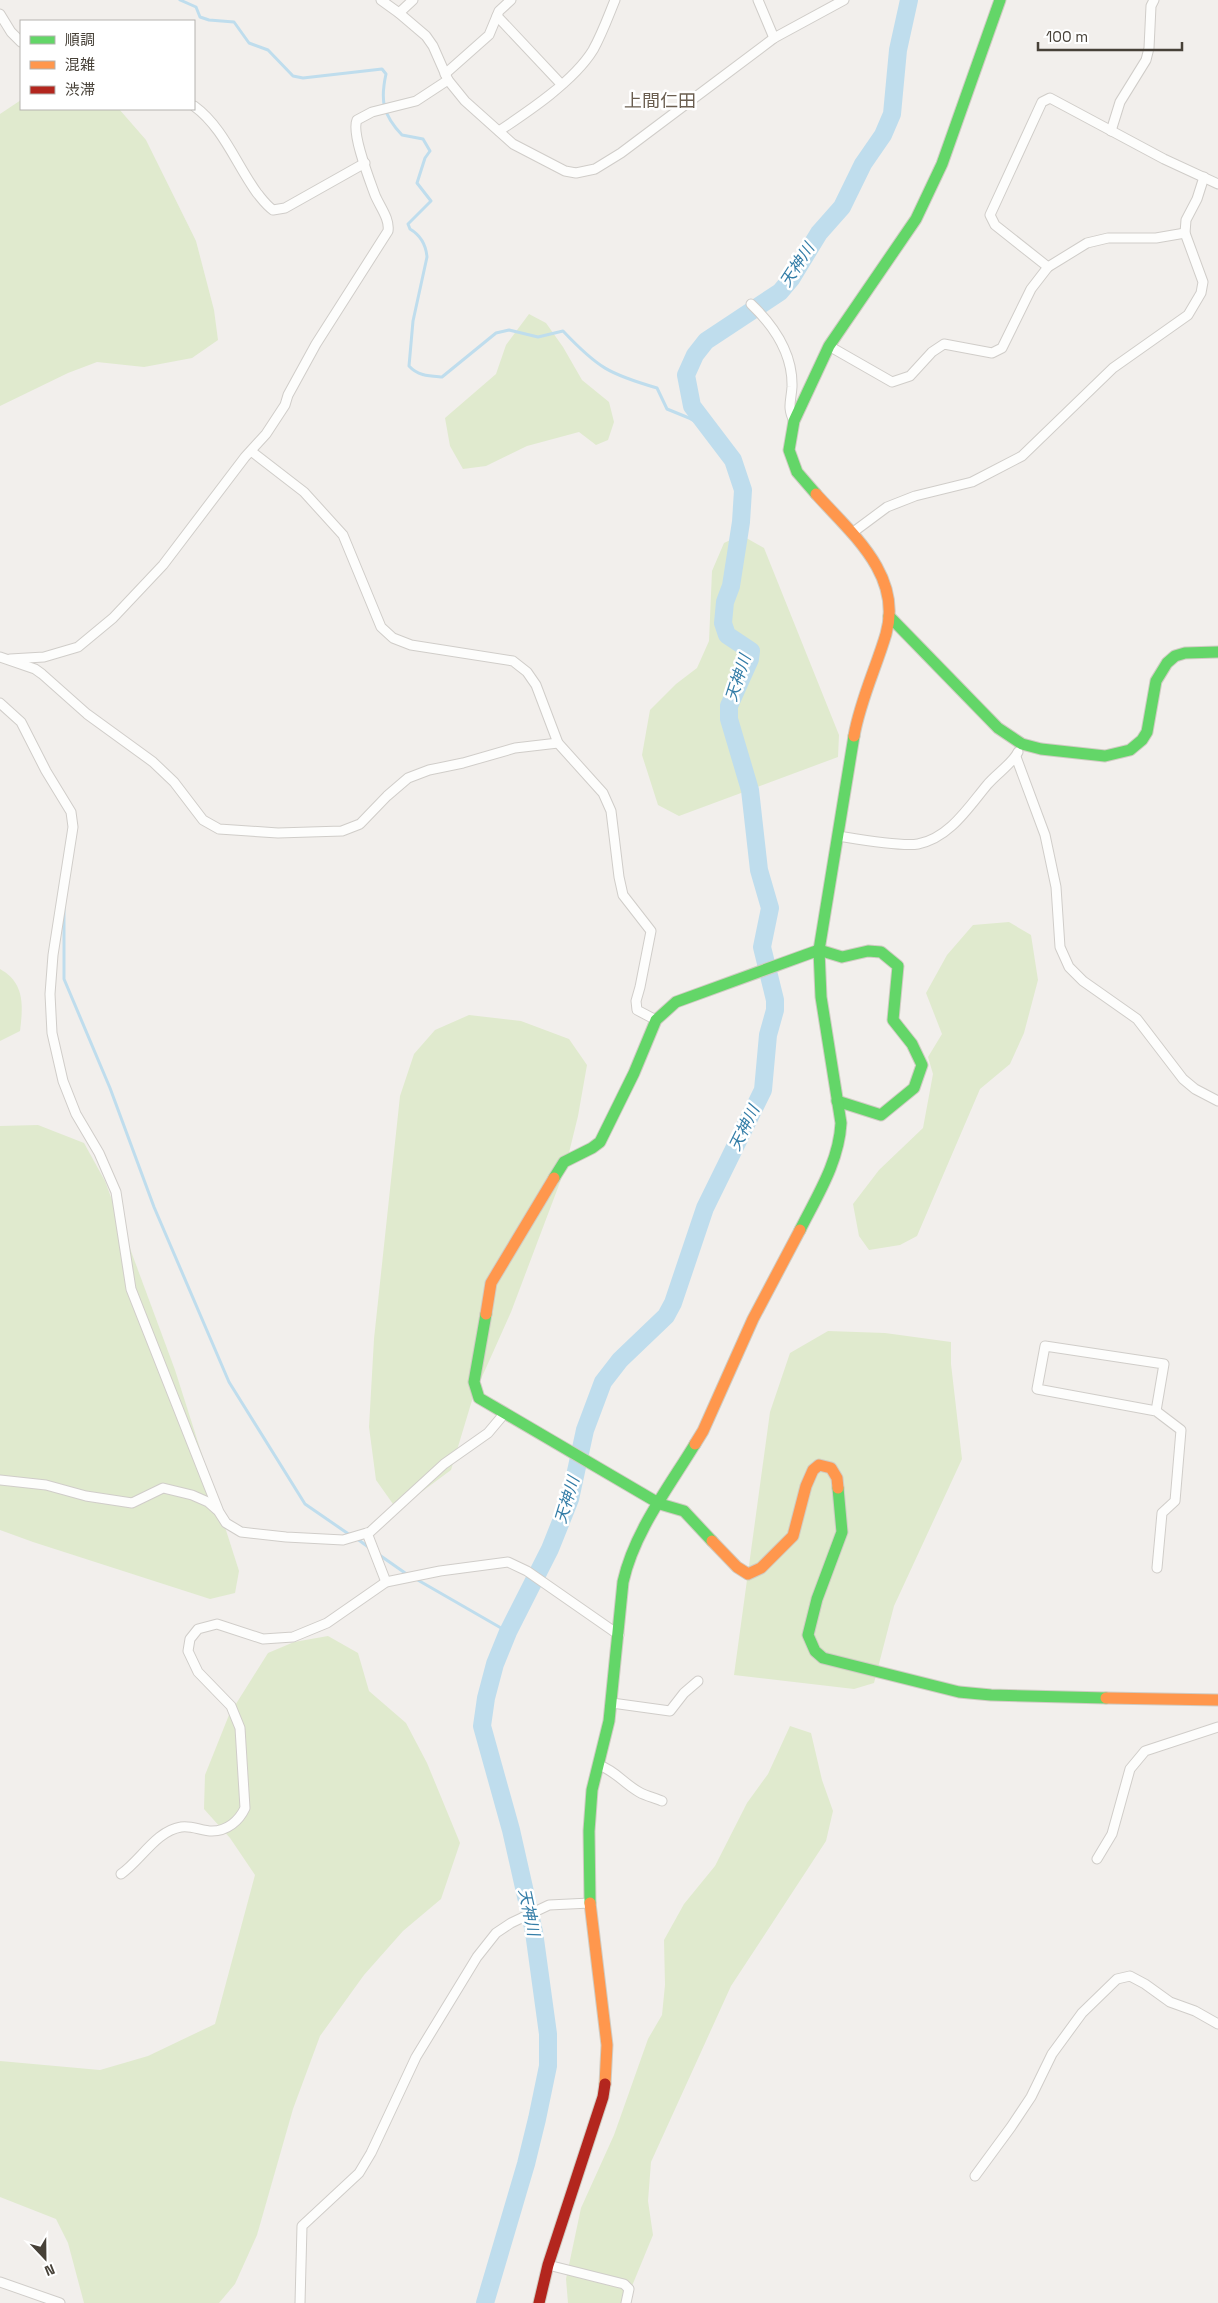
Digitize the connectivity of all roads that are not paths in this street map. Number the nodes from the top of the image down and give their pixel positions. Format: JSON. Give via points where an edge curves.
{"nodes":[{"id":1,"x":380,"y":0,"type":"edge"},
{"id":2,"x":413,"y":0,"type":"edge"},
{"id":3,"x":511,"y":0,"type":"edge"},
{"id":4,"x":615,"y":0,"type":"edge"},
{"id":5,"x":758,"y":0,"type":"edge"},
{"id":6,"x":1000,"y":0,"type":"edge"},
{"id":7,"x":1154,"y":0,"type":"edge"},
{"id":8,"x":841,"y":1,"type":"edge"},
{"id":9,"x":400,"y":13,"type":"junction"},
{"id":10,"x":0,"y":14,"type":"edge"},
{"id":11,"x":497,"y":16,"type":"junction"},
{"id":12,"x":774,"y":38,"type":"junction"},
{"id":13,"x":20,"y":41,"type":"edge"},
{"id":14,"x":446,"y":77,"type":"junction"},
{"id":15,"x":561,"y":84,"type":"junction"},
{"id":16,"x":195,"y":107,"type":"edge"},
{"id":17,"x":1110,"y":130,"type":"junction"},
{"id":18,"x":500,"y":131,"type":"junction"},
{"id":19,"x":364,"y":163,"type":"junction"},
{"id":20,"x":1204,"y":177,"type":"junction"},
{"id":21,"x":1218,"y":184,"type":"edge"},
{"id":22,"x":1185,"y":233,"type":"junction"},
{"id":23,"x":1048,"y":267,"type":"junction"},
{"id":24,"x":751,"y":304,"type":"dead end"},
{"id":25,"x":829,"y":346,"type":"junction"},
{"id":26,"x":794,"y":421,"type":"junction"},
{"id":27,"x":251,"y":451,"type":"junction"},
{"id":28,"x":852,"y":533,"type":"junction"},
{"id":29,"x":889,"y":616,"type":"junction"},
{"id":30,"x":1218,"y":652,"type":"edge"},
{"id":31,"x":5,"y":658,"type":"edge"},
{"id":32,"x":0,"y":703,"type":"edge"},
{"id":33,"x":558,"y":743,"type":"junction"},
{"id":34,"x":1022,"y":744,"type":"junction"},
{"id":35,"x":1016,"y":757,"type":"junction"},
{"id":36,"x":838,"y":836,"type":"junction"},
{"id":37,"x":819,"y":950,"type":"junction"},
{"id":38,"x":656,"y":1020,"type":"junction"},
{"id":39,"x":1218,"y":1101,"type":"edge"},
{"id":40,"x":837,"y":1102,"type":"junction"},
{"id":41,"x":1156,"y":1411,"type":"junction"},
{"id":42,"x":504,"y":1414,"type":"junction"},
{"id":43,"x":0,"y":1480,"type":"edge"},
{"id":44,"x":660,"y":1504,"type":"junction"},
{"id":45,"x":219,"y":1512,"type":"junction"},
{"id":46,"x":367,"y":1534,"type":"junction"},
{"id":47,"x":1157,"y":1568,"type":"dead end"},
{"id":48,"x":386,"y":1582,"type":"junction"},
{"id":49,"x":619,"y":1635,"type":"junction"},
{"id":50,"x":698,"y":1680,"type":"dead end"},
{"id":51,"x":1218,"y":1700,"type":"edge"},
{"id":52,"x":612,"y":1703,"type":"junction"},
{"id":53,"x":1218,"y":1727,"type":"edge"},
{"id":54,"x":599,"y":1764,"type":"junction"},
{"id":55,"x":662,"y":1801,"type":"dead end"},
{"id":56,"x":1097,"y":1859,"type":"dead end"},
{"id":57,"x":121,"y":1874,"type":"dead end"},
{"id":58,"x":590,"y":1903,"type":"junction"},
{"id":59,"x":1218,"y":2024,"type":"edge"},
{"id":60,"x":975,"y":2176,"type":"dead end"},
{"id":61,"x":548,"y":2265,"type":"junction"},
{"id":62,"x":0,"y":2282,"type":"edge"},
{"id":63,"x":60,"y":2303,"type":"edge"},
{"id":64,"x":300,"y":2303,"type":"edge"},
{"id":65,"x":539,"y":2303,"type":"edge"},
{"id":66,"x":626,"y":2303,"type":"edge"}],
"edges":[{"from":1,"to":9,"type":"street"},
{"from":2,"to":9,"type":"street"},
{"from":3,"to":11,"type":"street"},
{"from":4,"to":15,"type":"street","via":[[592,51]]},
{"from":5,"to":12,"type":"street"},
{"from":6,"to":25,"type":"street","via":[[942,164],[916,220]]},
{"from":7,"to":17,"type":"street","via":[[1146,60],[1120,102]]},
{"from":8,"to":12,"type":"street"},
{"from":9,"to":14,"type":"street","via":[[426,36]]},
{"from":10,"to":13,"type":"street"},
{"from":11,"to":14,"type":"street","via":[[489,35]]},
{"from":11,"to":15,"type":"street"},
{"from":12,"to":18,"type":"street","via":[[595,169],[576,173],[566,171],[513,144]]},
{"from":14,"to":18,"type":"street","via":[[465,101]]},
{"from":14,"to":19,"type":"street","via":[[416,101],[372,112],[357,120],[356,132]]},
{"from":15,"to":18,"type":"street"},
{"from":16,"to":19,"type":"street","via":[[217,128],[249,181],[273,210],[285,208]]},
{"from":17,"to":20,"type":"street"},
{"from":17,"to":23,"type":"street","via":[[1050,98],[1042,102],[990,215],[995,225]]},
{"from":19,"to":27,"type":"street","via":[[389,225],[388,231],[316,344],[285,405]]},
{"from":20,"to":21,"type":"street"},
{"from":20,"to":22,"type":"street","via":[[1186,220]]},
{"from":22,"to":23,"type":"street","via":[[1156,238],[1108,238],[1086,243]]},
{"from":22,"to":28,"type":"street","via":[[1203,282],[1201,293],[1188,314],[1113,368],[1022,456],[972,482],[915,496],[887,508]]},
{"from":23,"to":25,"type":"street","via":[[1031,289],[1002,348],[992,354],[944,344],[910,376],[892,382]]},
{"from":24,"to":26,"type":"street","via":[[778,334],[790,364],[789,410]]},
{"from":25,"to":26,"type":"street"},
{"from":26,"to":28,"type":"street","via":[[788,450],[797,472]]},
{"from":27,"to":31,"type":"street","via":[[164,565],[90,638],[78,647],[44,657]]},
{"from":27,"to":33,"type":"street","via":[[304,492],[343,535],[381,627],[393,638],[411,645],[513,661],[536,685]]},
{"from":28,"to":29,"type":"street","via":[[882,572],[887,586]]},
{"from":29,"to":34,"type":"street","via":[[998,728]]},
{"from":29,"to":36,"type":"street","via":[[887,632],[855,730]]},
{"from":30,"to":34,"type":"street","via":[[1185,653],[1167,662],[1156,681],[1147,732],[1130,750],[1105,756]]},
{"from":31,"to":33,"type":"street","via":[[34,668],[88,714],[153,762],[174,782],[203,820],[219,830],[278,833],[342,831],[360,824],[408,778],[515,748]]},
{"from":32,"to":45,"type":"street","via":[[21,722],[70,812],[73,827],[53,955],[52,1033],[63,1081],[76,1114],[99,1153],[116,1192],[131,1289]]},
{"from":33,"to":38,"type":"street","via":[[603,793],[611,811],[623,895],[651,931],[636,1001],[637,1010]]},
{"from":34,"to":35,"type":"street"},
{"from":35,"to":36,"type":"street","via":[[996,773],[956,823],[935,838],[910,845]]},
{"from":35,"to":39,"type":"street","via":[[1045,835],[1056,887],[1060,947],[1069,967],[1083,981],[1138,1019],[1182,1078]]},
{"from":36,"to":37,"type":"street"},
{"from":37,"to":38,"type":"street","via":[[676,1002]]},
{"from":37,"to":40,"type":"street","via":[[821,997]]},
{"from":37,"to":40,"type":"street","via":[[842,957],[868,950],[881,952],[898,966],[893,1020],[912,1044],[922,1064],[914,1088],[881,1115]]},
{"from":38,"to":42,"type":"street","via":[[600,1142],[564,1162],[491,1283],[474,1382],[479,1398]]},
{"from":40,"to":44,"type":"street","via":[[840,1140],[827,1178],[753,1320],[703,1431]]},
{"from":41,"to":41,"type":"street","via":[[1037,1389],[1045,1346],[1164,1364]]},
{"from":41,"to":47,"type":"street","via":[[1180,1430],[1175,1501],[1162,1513]]},
{"from":42,"to":44,"type":"street"},
{"from":42,"to":46,"type":"street","via":[[488,1432],[444,1464]]},
{"from":43,"to":45,"type":"street","via":[[46,1485],[86,1496],[132,1503],[163,1488],[192,1495],[208,1502]]},
{"from":44,"to":49,"type":"street","via":[[640,1535],[627,1564]]},
{"from":44,"to":51,"type":"street","via":[[684,1511],[736,1567],[751,1573],[761,1568],[793,1536],[813,1470],[827,1465],[837,1478],[842,1532],[808,1627],[815,1651],[823,1658],[960,1692]]},
{"from":45,"to":46,"type":"street","via":[[226,1523],[241,1532],[343,1540]]},
{"from":46,"to":48,"type":"street"},
{"from":48,"to":49,"type":"street","via":[[508,1562],[541,1580]]},
{"from":48,"to":57,"type":"street","via":[[327,1623],[293,1637],[263,1639],[217,1624],[194,1633],[188,1651],[195,1667],[231,1706],[240,1728],[245,1808],[235,1824],[214,1831],[183,1826],[168,1831]]},
{"from":49,"to":52,"type":"street"},
{"from":50,"to":52,"type":"street","via":[[670,1712]]},
{"from":52,"to":54,"type":"street"},
{"from":53,"to":56,"type":"street","via":[[1145,1752],[1130,1769],[1112,1834]]},
{"from":54,"to":55,"type":"street","via":[[615,1772],[640,1793]]},
{"from":54,"to":58,"type":"street","via":[[590,1806]]},
{"from":58,"to":61,"type":"street","via":[[608,2045],[607,2074],[603,2097]]},
{"from":58,"to":64,"type":"street","via":[[549,1906],[511,1924],[496,1933],[477,1957],[416,2057],[359,2173],[302,2226]]},
{"from":59,"to":60,"type":"street","via":[[1170,2002],[1130,1976],[1117,1979],[1082,2013],[1052,2054],[1031,2097]]},
{"from":61,"to":65,"type":"street"},
{"from":61,"to":66,"type":"street","via":[[624,2284],[629,2289]]},
{"from":62,"to":63,"type":"street"}]}
